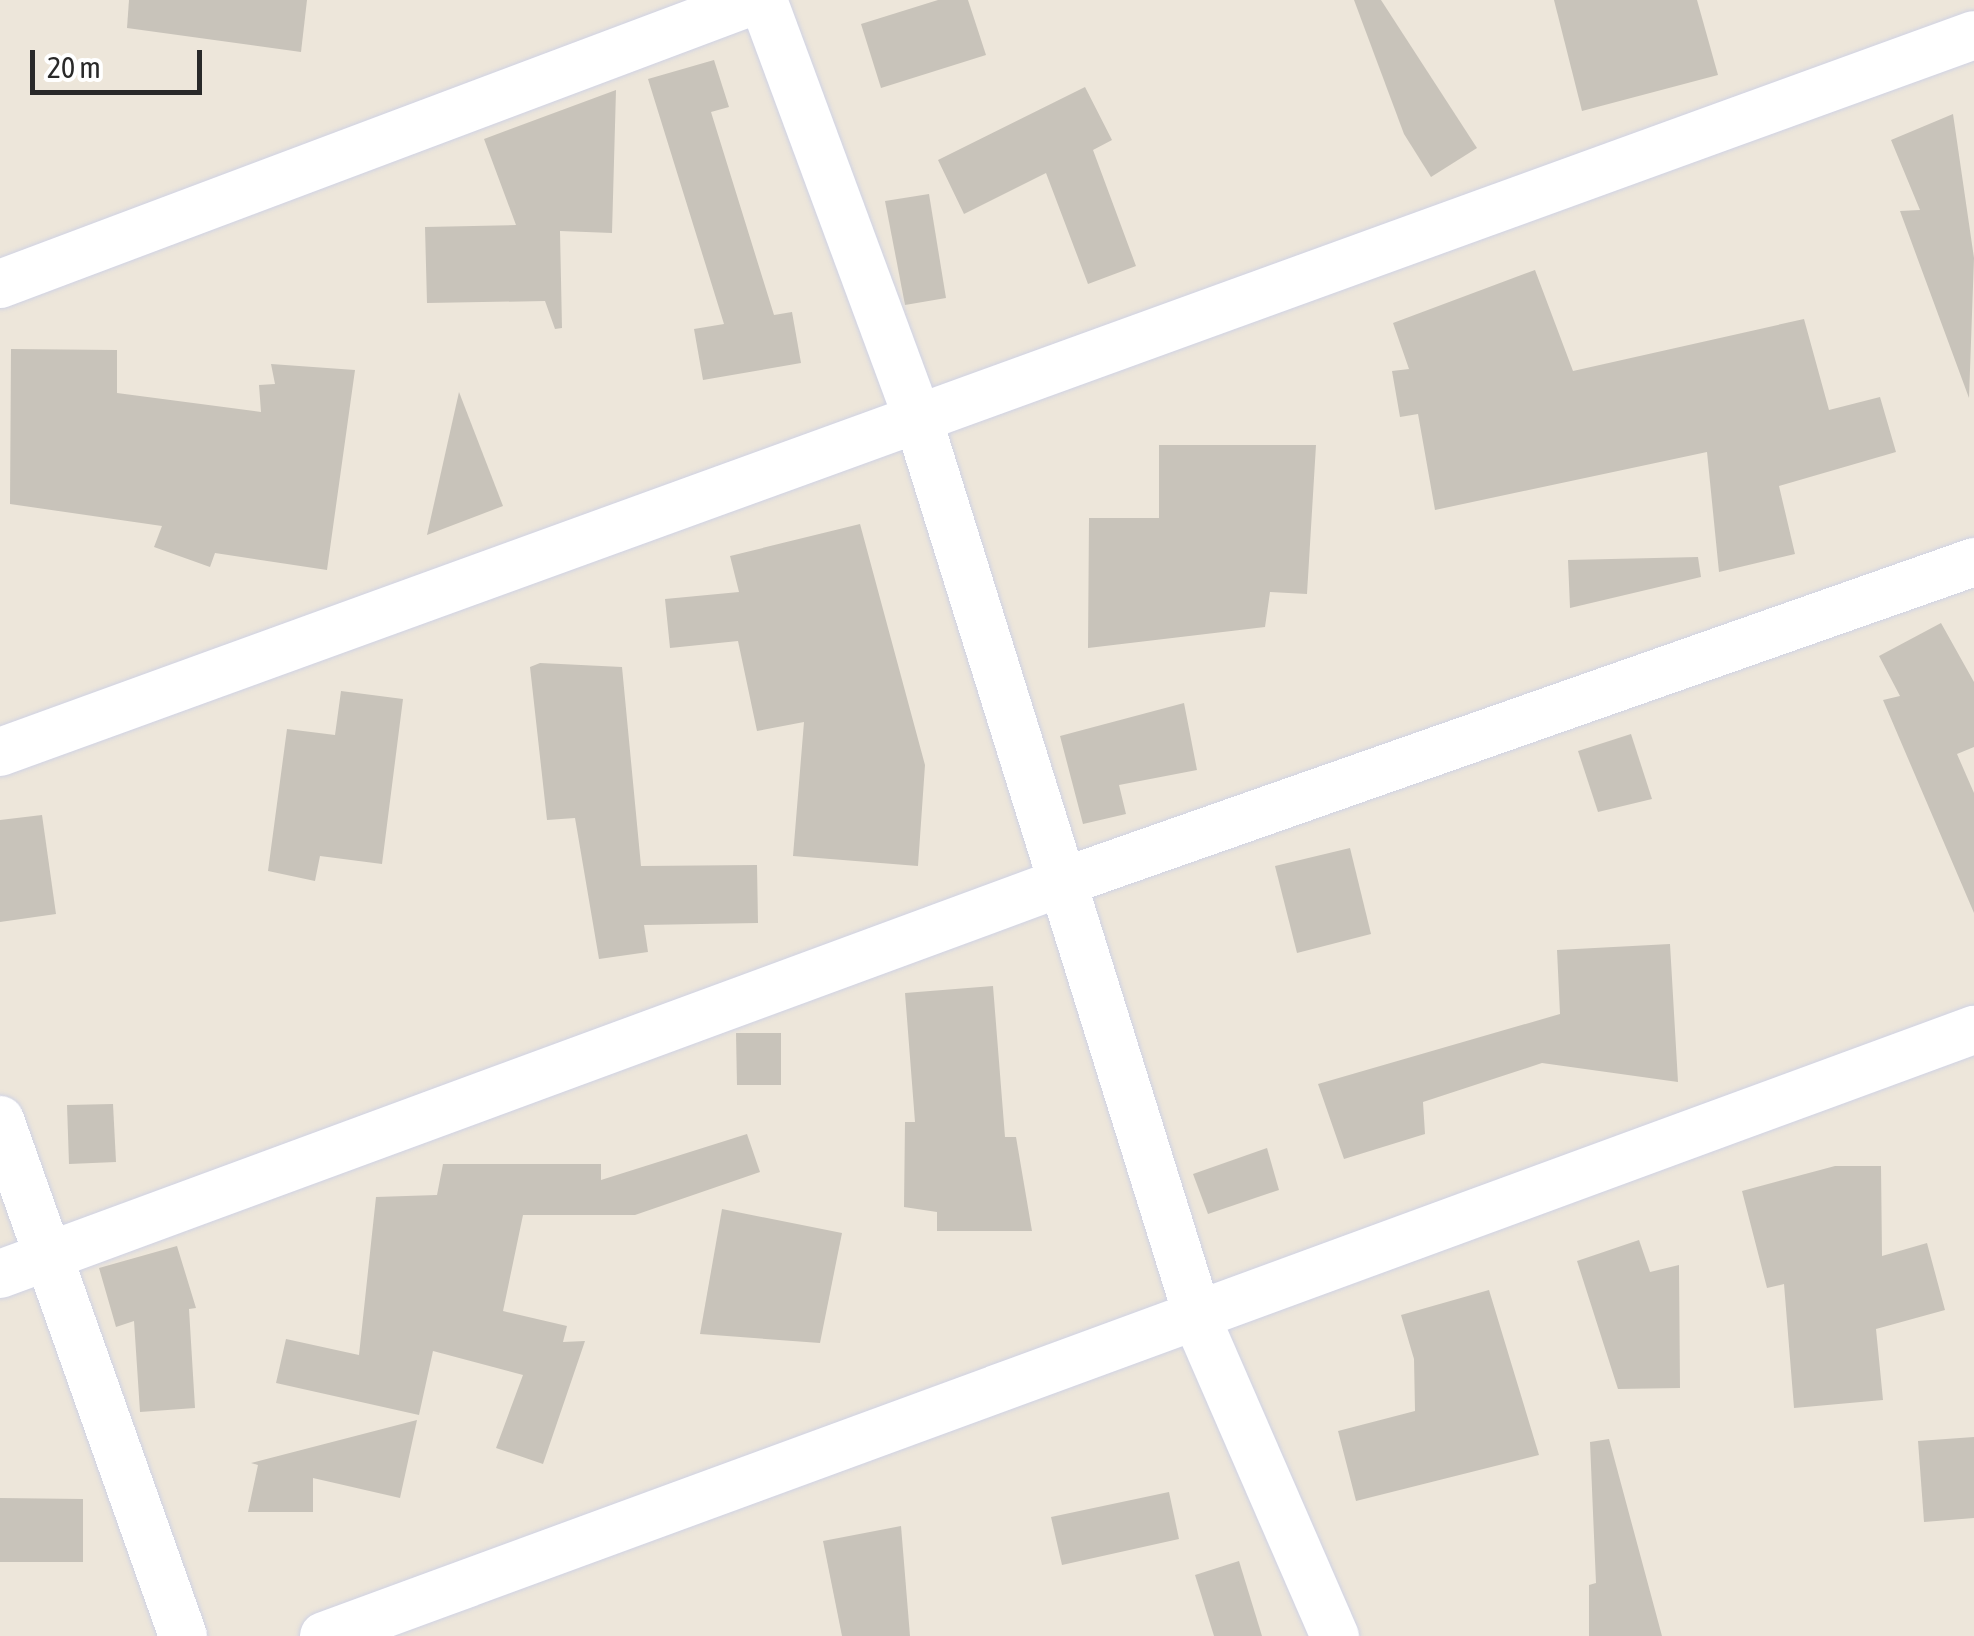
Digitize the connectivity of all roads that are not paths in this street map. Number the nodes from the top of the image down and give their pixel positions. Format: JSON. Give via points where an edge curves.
{"nodes":[{"id":1,"x":755,"y":0,"type":"edge"},
{"id":2,"x":764,"y":0,"type":"edge"},
{"id":3,"x":1974,"y":35,"type":"edge"},
{"id":4,"x":0,"y":284,"type":"edge"},
{"id":5,"x":918,"y":419,"type":"junction"},
{"id":6,"x":1974,"y":562,"type":"edge"},
{"id":7,"x":0,"y":752,"type":"edge"},
{"id":8,"x":1063,"y":882,"type":"junction"},
{"id":9,"x":1974,"y":1030,"type":"edge"},
{"id":10,"x":0,"y":1120,"type":"edge"},
{"id":11,"x":51,"y":1257,"type":"junction"},
{"id":12,"x":0,"y":1274,"type":"edge"},
{"id":13,"x":1198,"y":1316,"type":"junction"},
{"id":14,"x":183,"y":1636,"type":"edge"},
{"id":15,"x":324,"y":1636,"type":"edge"},
{"id":16,"x":1335,"y":1636,"type":"edge"}],
"edges":[{"from":1,"to":4,"type":"street"},
{"from":2,"to":5,"type":"street"},
{"from":3,"to":5,"type":"street"},
{"from":5,"to":7,"type":"street"},
{"from":5,"to":8,"type":"street"},
{"from":6,"to":8,"type":"street"},
{"from":8,"to":11,"type":"street"},
{"from":8,"to":13,"type":"street"},
{"from":9,"to":13,"type":"street"},
{"from":10,"to":11,"type":"street"},
{"from":11,"to":12,"type":"street"},
{"from":11,"to":14,"type":"street"},
{"from":13,"to":15,"type":"street"},
{"from":13,"to":16,"type":"street"}]}
